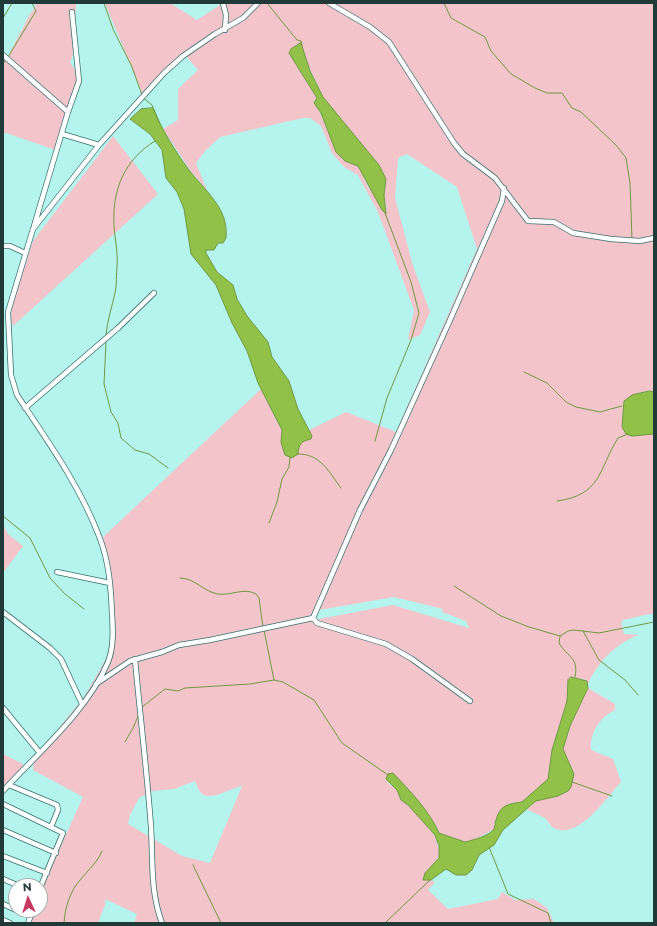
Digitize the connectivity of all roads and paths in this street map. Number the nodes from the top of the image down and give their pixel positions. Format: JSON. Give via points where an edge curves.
{"nodes":[{"id":1,"x":223,"y":3,"type":"edge"},
{"id":2,"x":258,"y":3,"type":"edge"},
{"id":3,"x":329,"y":3,"type":"edge"},
{"id":4,"x":72,"y":12,"type":"dead end"},
{"id":5,"x":225,"y":30,"type":"junction"},
{"id":6,"x":3,"y":54,"type":"edge"},
{"id":7,"x":68,"y":112,"type":"junction"},
{"id":8,"x":62,"y":134,"type":"junction"},
{"id":9,"x":99,"y":145,"type":"junction"},
{"id":10,"x":504,"y":188,"type":"junction"},
{"id":11,"x":33,"y":229,"type":"junction"},
{"id":12,"x":654,"y":238,"type":"edge"},
{"id":13,"x":3,"y":246,"type":"edge"},
{"id":14,"x":25,"y":253,"type":"junction"},
{"id":15,"x":154,"y":293,"type":"dead end"},
{"id":16,"x":26,"y":408,"type":"junction"},
{"id":17,"x":57,"y":572,"type":"dead end"},
{"id":18,"x":110,"y":582,"type":"junction"},
{"id":19,"x":3,"y":612,"type":"edge"},
{"id":20,"x":313,"y":618,"type":"junction"},
{"id":21,"x":135,"y":659,"type":"junction"},
{"id":22,"x":96,"y":684,"type":"junction"},
{"id":23,"x":470,"y":701,"type":"dead end"},
{"id":24,"x":82,"y":704,"type":"junction"},
{"id":25,"x":3,"y":708,"type":"edge"},
{"id":26,"x":40,"y":753,"type":"junction"},
{"id":27,"x":8,"y":785,"type":"junction"},
{"id":28,"x":3,"y":791,"type":"edge"},
{"id":29,"x":3,"y":804,"type":"edge"},
{"id":30,"x":51,"y":827,"type":"junction"},
{"id":31,"x":3,"y":830,"type":"edge"},
{"id":32,"x":56,"y":852,"type":"junction"},
{"id":33,"x":3,"y":856,"type":"edge"},
{"id":34,"x":47,"y":873,"type":"junction"},
{"id":35,"x":45,"y":878,"type":"edge"},
{"id":36,"x":3,"y":920,"type":"edge"},
{"id":37,"x":10,"y":923,"type":"edge"},
{"id":38,"x":162,"y":923,"type":"edge"}],
"edges":[{"from":1,"to":5,"type":"street","via":[[226,14]]},
{"from":2,"to":5,"type":"street","via":[[243,18]]},
{"from":3,"to":10,"type":"street","via":[[370,26],[389,42],[454,143],[463,154],[488,172]]},
{"from":4,"to":7,"type":"street","via":[[79,80]]},
{"from":5,"to":9,"type":"street","via":[[215,34],[174,63]]},
{"from":6,"to":7,"type":"street"},
{"from":7,"to":8,"type":"street"},
{"from":8,"to":9,"type":"street"},
{"from":8,"to":11,"type":"street"},
{"from":9,"to":11,"type":"street"},
{"from":10,"to":12,"type":"street","via":[[528,221],[554,222],[573,233],[611,239],[640,241]]},
{"from":10,"to":20,"type":"street","via":[[502,202],[459,300]]},
{"from":11,"to":14,"type":"street"},
{"from":13,"to":14,"type":"street","via":[[10,246]]},
{"from":14,"to":16,"type":"street","via":[[10,301],[7,330],[12,382]]},
{"from":15,"to":16,"type":"street"},
{"from":16,"to":18,"type":"street","via":[[83,500],[99,535]]},
{"from":17,"to":18,"type":"street"},
{"from":18,"to":22,"type":"street","via":[[112,648],[108,662]]},
{"from":19,"to":24,"type":"street","via":[[61,658]]},
{"from":20,"to":21,"type":"street","via":[[185,643]]},
{"from":20,"to":23,"type":"street","via":[[318,623],[374,639],[398,650]]},
{"from":21,"to":22,"type":"street","via":[[123,664]]},
{"from":21,"to":38,"type":"street","via":[[151,827],[154,900]]},
{"from":22,"to":24,"type":"street"},
{"from":24,"to":26,"type":"street"},
{"from":25,"to":26,"type":"street"},
{"from":26,"to":27,"type":"street"},
{"from":27,"to":28,"type":"street"},
{"from":27,"to":30,"type":"street","via":[[57,805],[58,810]]},
{"from":29,"to":30,"type":"street"},
{"from":30,"to":32,"type":"street","via":[[63,835]]},
{"from":31,"to":32,"type":"street"},
{"from":32,"to":34,"type":"street"},
{"from":33,"to":34,"type":"street"},
{"from":34,"to":35,"type":"street"},
{"from":36,"to":37,"type":"street"}]}
